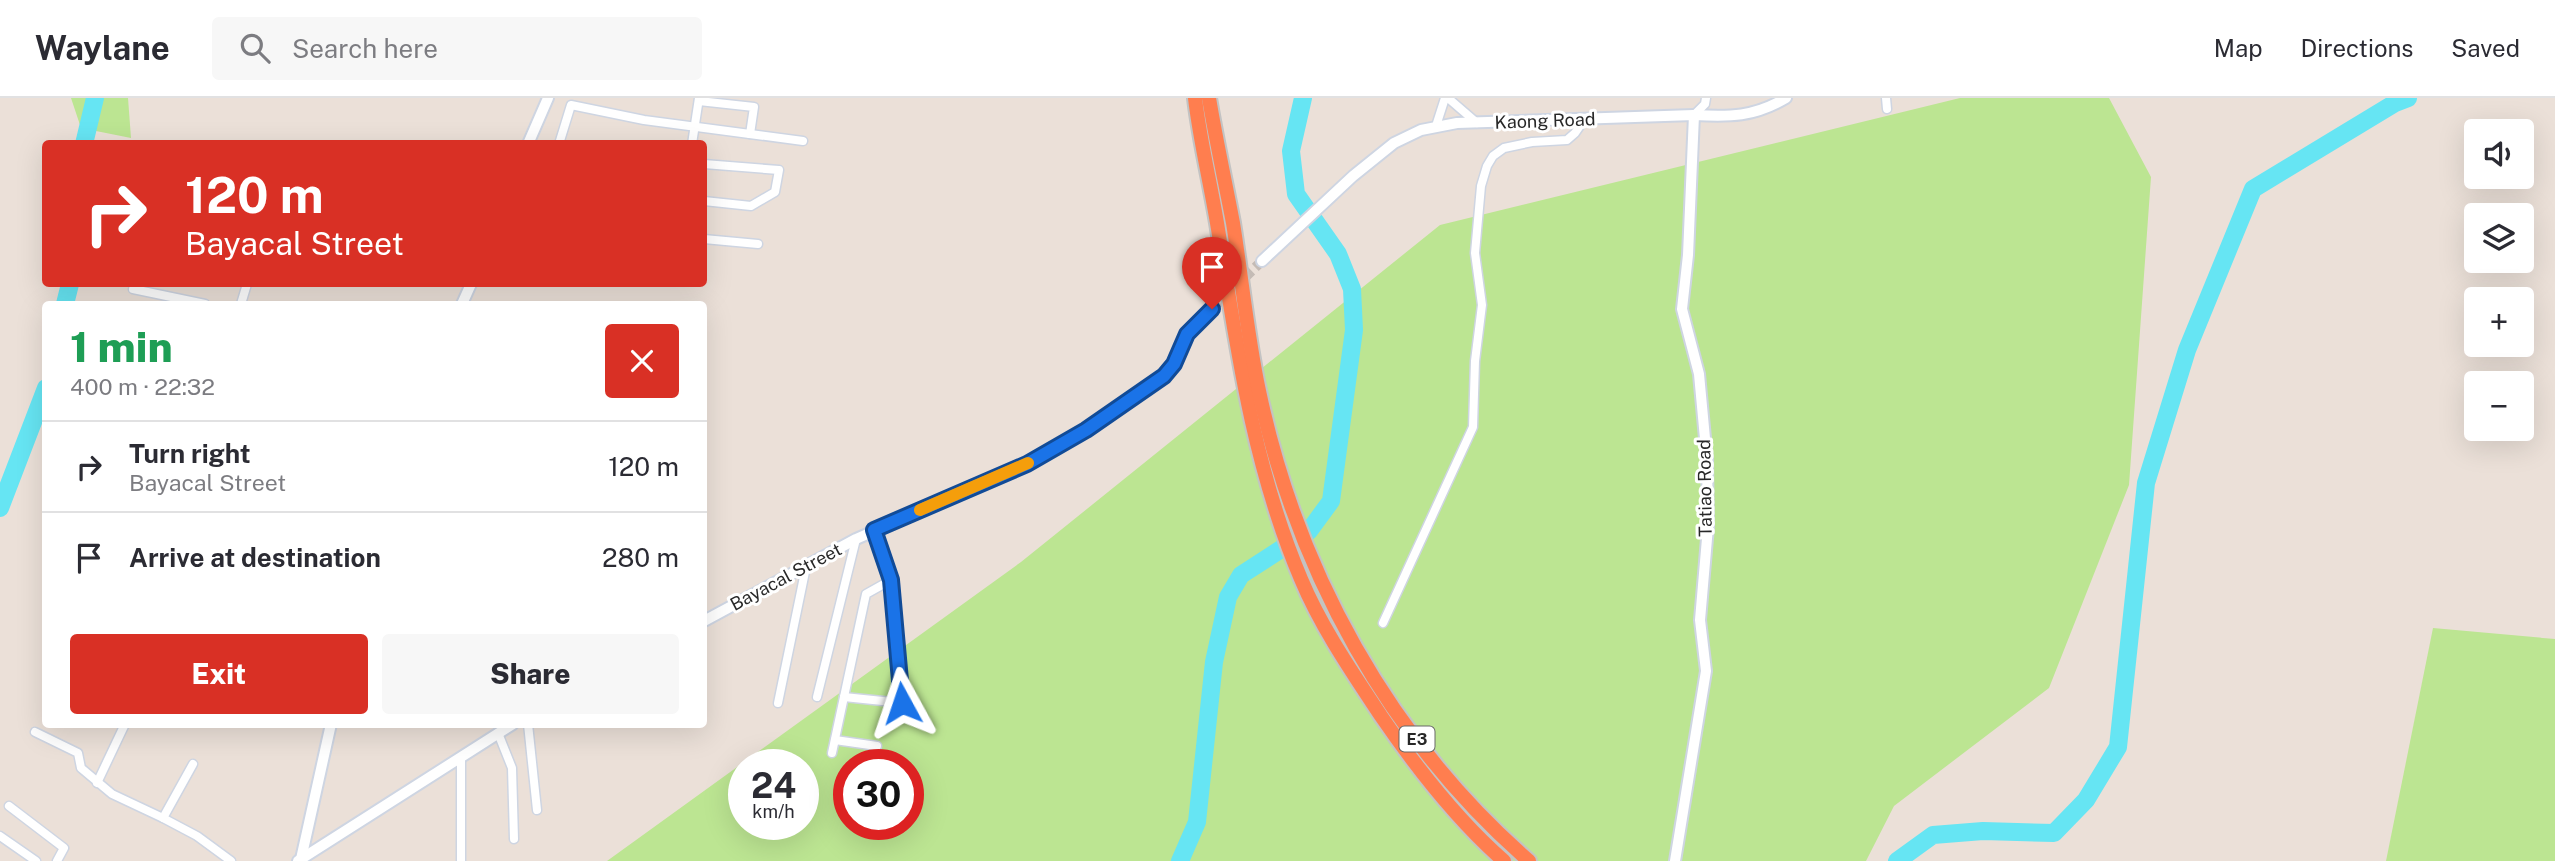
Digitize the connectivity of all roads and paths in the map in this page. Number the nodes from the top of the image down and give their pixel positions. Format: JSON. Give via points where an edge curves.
{"nodes":[{"id":1,"x":548,"y":98,"type":"edge"},
{"id":2,"x":1195,"y":98,"type":"edge"},
{"id":3,"x":1209,"y":98,"type":"edge"},
{"id":4,"x":1446,"y":98,"type":"edge"},
{"id":5,"x":1706,"y":98,"type":"edge"},
{"id":6,"x":1786,"y":98,"type":"edge"},
{"id":7,"x":1886,"y":98,"type":"edge"},
{"id":8,"x":699,"y":99,"type":"edge"},
{"id":9,"x":573,"y":102,"type":"edge"},
{"id":10,"x":1887,"y":109,"type":"dead end"},
{"id":11,"x":1694,"y":115,"type":"junction"},
{"id":12,"x":1584,"y":120,"type":"junction"},
{"id":13,"x":1477,"y":123,"type":"junction"},
{"id":14,"x":1436,"y":126,"type":"junction"},
{"id":15,"x":696,"y":127,"type":"junction"},
{"id":16,"x":750,"y":134,"type":"junction"},
{"id":17,"x":530,"y":140,"type":"edge"},
{"id":18,"x":560,"y":140,"type":"edge"},
{"id":19,"x":693,"y":140,"type":"edge"},
{"id":20,"x":803,"y":141,"type":"dead end"},
{"id":21,"x":707,"y":164,"type":"edge"},
{"id":22,"x":707,"y":201,"type":"edge"},
{"id":23,"x":707,"y":239,"type":"edge"},
{"id":24,"x":758,"y":244,"type":"dead end"},
{"id":25,"x":1262,"y":261,"type":"tunnel mouth"},
{"id":26,"x":133,"y":289,"type":"dead end"},
{"id":27,"x":191,"y":301,"type":"edge"},
{"id":28,"x":1212,"y":309,"type":"tunnel mouth"},
{"id":29,"x":874,"y":530,"type":"junction"},
{"id":30,"x":856,"y":539,"type":"junction"},
{"id":31,"x":806,"y":567,"type":"junction"},
{"id":32,"x":891,"y":580,"type":"junction"},
{"id":33,"x":707,"y":619,"type":"edge"},
{"id":34,"x":1383,"y":623,"type":"dead end"},
{"id":35,"x":844,"y":696,"type":"junction"},
{"id":36,"x":817,"y":697,"type":"dead end"},
{"id":37,"x":778,"y":704,"type":"dead end"},
{"id":38,"x":123,"y":728,"type":"edge"},
{"id":39,"x":330,"y":728,"type":"edge"},
{"id":40,"x":506,"y":728,"type":"edge"},
{"id":41,"x":528,"y":728,"type":"edge"},
{"id":42,"x":35,"y":732,"type":"dead end"},
{"id":43,"x":498,"y":733,"type":"junction"},
{"id":44,"x":835,"y":740,"type":"junction"},
{"id":45,"x":877,"y":746,"type":"dead end"},
{"id":46,"x":832,"y":753,"type":"dead end"},
{"id":47,"x":461,"y":758,"type":"junction"},
{"id":48,"x":193,"y":764,"type":"dead end"},
{"id":49,"x":97,"y":783,"type":"junction"},
{"id":50,"x":9,"y":806,"type":"dead end"},
{"id":51,"x":537,"y":810,"type":"dead end"},
{"id":52,"x":163,"y":818,"type":"junction"},
{"id":53,"x":0,"y":836,"type":"edge"},
{"id":54,"x":514,"y":839,"type":"dead end"},
{"id":55,"x":300,"y":860,"type":"edge"},
{"id":56,"x":36,"y":861,"type":"edge"},
{"id":57,"x":57,"y":861,"type":"edge"},
{"id":58,"x":231,"y":861,"type":"edge"},
{"id":59,"x":461,"y":861,"type":"edge"},
{"id":60,"x":1504,"y":861,"type":"edge"},
{"id":61,"x":1529,"y":861,"type":"edge"},
{"id":62,"x":1675,"y":861,"type":"edge"}],
"edges":[{"from":1,"to":17,"type":"main road"},
{"from":2,"to":60,"type":"highway","number":"E3","via":[[1237,359],[1266,479],[1290,551],[1315,609],[1402,747]]},
{"from":3,"to":61,"type":"highway","number":"E3","via":[[1254,368],[1278,467],[1303,543],[1361,658],[1422,747],[1462,795]]},
{"from":4,"to":13,"type":"street"},
{"from":4,"to":14,"type":"street"},
{"from":5,"to":11,"type":"street"},
{"from":6,"to":11,"type":"main road","name":"Kaong Road","via":[[1732,117]]},
{"from":7,"to":10,"type":"street"},
{"from":8,"to":15,"type":"street"},
{"from":8,"to":16,"type":"street","via":[[754,107]]},
{"from":9,"to":15,"type":"street"},
{"from":9,"to":18,"type":"street"},
{"from":11,"to":12,"type":"main road","name":"Kaong Road"},
{"from":11,"to":62,"type":"main road","name":"Tatiao Road","via":[[1682,309],[1699,374],[1707,460],[1708,527],[1700,620],[1706,671]]},
{"from":12,"to":13,"type":"main road","name":"Kaong Road"},
{"from":12,"to":34,"type":"street","via":[[1567,141],[1504,148],[1487,166],[1475,253],[1482,305],[1473,427]]},
{"from":13,"to":14,"type":"main road","name":"Kaong Road"},
{"from":14,"to":25,"type":"main road","name":"Kaong Road","via":[[1394,143]]},
{"from":15,"to":16,"type":"street"},
{"from":15,"to":19,"type":"street"},
{"from":16,"to":20,"type":"street"},
{"from":21,"to":22,"type":"street","via":[[779,170],[775,192],[751,206]]},
{"from":23,"to":24,"type":"street"},
{"from":26,"to":27,"type":"street"},
{"from":28,"to":29,"type":"main road","name":"Bayacal Street","via":[[1187,334],[1164,376],[1086,430],[1027,464]]},
{"from":29,"to":30,"type":"main road","name":"Bayacal Street"},
{"from":29,"to":32,"type":"street"},
{"from":30,"to":31,"type":"main road","name":"Bayacal Street"},
{"from":30,"to":36,"type":"street"},
{"from":31,"to":33,"type":"main road","name":"Bayacal Street"},
{"from":31,"to":37,"type":"street"},
{"from":32,"to":35,"type":"street","via":[[866,594]]},
{"from":32,"to":35,"type":"street","via":[[902,703]]},
{"from":35,"to":44,"type":"street"},
{"from":38,"to":49,"type":"street"},
{"from":39,"to":55,"type":"main road"},
{"from":40,"to":43,"type":"main road"},
{"from":41,"to":51,"type":"street"},
{"from":42,"to":49,"type":"street","via":[[78,753],[81,768]]},
{"from":43,"to":47,"type":"main road"},
{"from":43,"to":54,"type":"street","via":[[512,768]]},
{"from":44,"to":45,"type":"street"},
{"from":44,"to":46,"type":"street"},
{"from":47,"to":55,"type":"main road"},
{"from":47,"to":59,"type":"street"},
{"from":48,"to":52,"type":"street"},
{"from":49,"to":52,"type":"street"},
{"from":50,"to":57,"type":"street","via":[[64,848]]},
{"from":52,"to":58,"type":"street"},
{"from":53,"to":56,"type":"street"}]}
